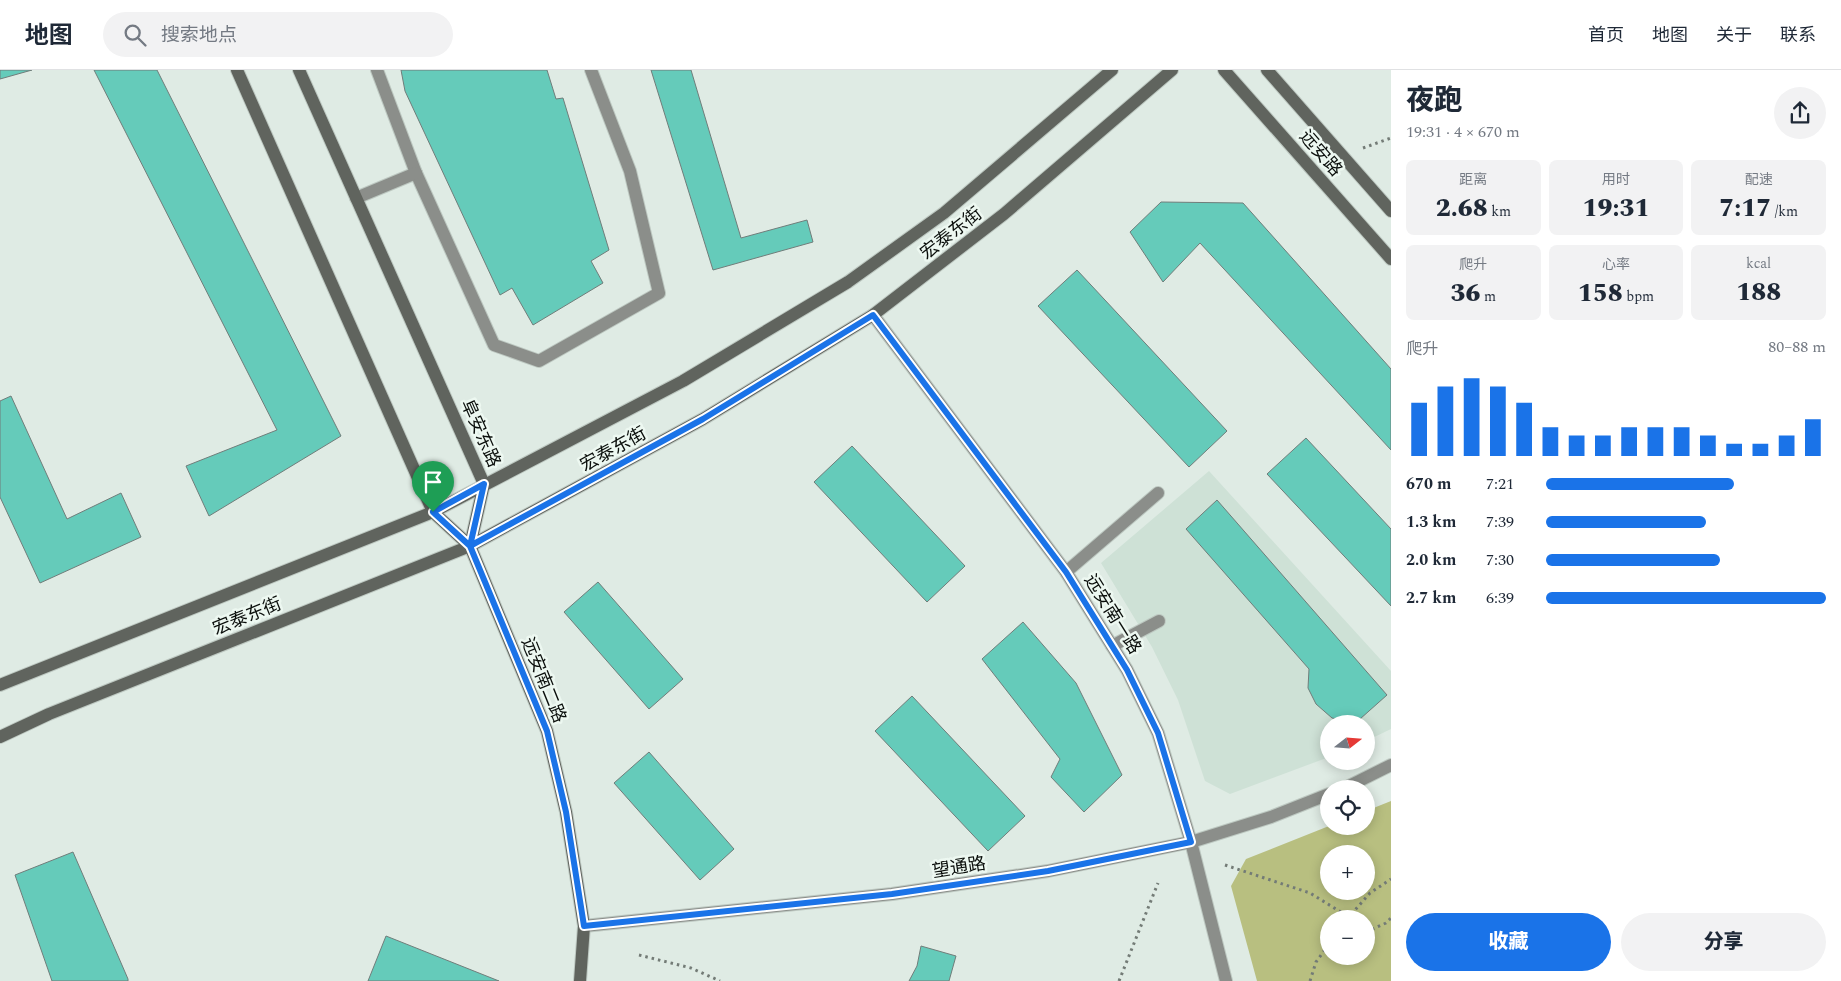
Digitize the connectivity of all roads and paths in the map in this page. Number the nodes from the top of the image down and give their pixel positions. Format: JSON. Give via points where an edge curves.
{"nodes":[{"id":1,"x":237,"y":70,"type":"edge"},
{"id":2,"x":299,"y":70,"type":"edge"},
{"id":3,"x":376,"y":70,"type":"edge"},
{"id":4,"x":591,"y":70,"type":"edge"},
{"id":5,"x":1112,"y":70,"type":"edge"},
{"id":6,"x":1172,"y":70,"type":"edge"},
{"id":7,"x":1224,"y":70,"type":"edge"},
{"id":8,"x":1267,"y":70,"type":"edge"},
{"id":9,"x":1391,"y":138,"type":"edge"},
{"id":10,"x":1363,"y":148,"type":"dead end"},
{"id":11,"x":416,"y":173,"type":"junction"},
{"id":12,"x":356,"y":198,"type":"junction"},
{"id":13,"x":1391,"y":211,"type":"edge"},
{"id":14,"x":1391,"y":259,"type":"edge"},
{"id":15,"x":873,"y":315,"type":"junction"},
{"id":16,"x":484,"y":484,"type":"junction"},
{"id":17,"x":1158,"y":493,"type":"dead end"},
{"id":18,"x":433,"y":512,"type":"junction"},
{"id":19,"x":470,"y":546,"type":"junction"},
{"id":20,"x":1066,"y":572,"type":"junction"},
{"id":21,"x":1159,"y":621,"type":"dead end"},
{"id":22,"x":1112,"y":646,"type":"junction"},
{"id":23,"x":0,"y":684,"type":"edge"},
{"id":24,"x":0,"y":737,"type":"edge"},
{"id":25,"x":1391,"y":765,"type":"edge"},
{"id":26,"x":1361,"y":780,"type":"edge"},
{"id":27,"x":1320,"y":798,"type":"edge"},
{"id":28,"x":1191,"y":842,"type":"junction"},
{"id":29,"x":1225,"y":865,"type":"dead end"},
{"id":30,"x":1391,"y":879,"type":"edge"},
{"id":31,"x":1158,"y":883,"type":"dead end"},
{"id":32,"x":1337,"y":910,"type":"edge"},
{"id":33,"x":1356,"y":910,"type":"edge"},
{"id":34,"x":1391,"y":918,"type":"edge"},
{"id":35,"x":584,"y":926,"type":"junction"},
{"id":36,"x":1375,"y":928,"type":"edge"},
{"id":37,"x":639,"y":955,"type":"dead end"},
{"id":38,"x":1320,"y":956,"type":"edge"},
{"id":39,"x":580,"y":981,"type":"edge"},
{"id":40,"x":720,"y":981,"type":"edge"},
{"id":41,"x":1119,"y":981,"type":"edge"},
{"id":42,"x":1226,"y":981,"type":"edge"},
{"id":43,"x":1310,"y":981,"type":"edge"}],
"edges":[{"from":1,"to":18,"type":"street"},
{"from":2,"to":12,"type":"street","name":"阜安东路"},
{"from":3,"to":11,"type":"street"},
{"from":4,"to":11,"type":"street","via":[[630,171],[659,293],[539,361],[494,345]]},
{"from":5,"to":16,"type":"street","name":"宏泰东街","via":[[944,213],[848,282],[683,381]]},
{"from":6,"to":15,"type":"street","name":"宏泰东街","via":[[1004,214]]},
{"from":7,"to":14,"type":"street","name":"远安路"},
{"from":8,"to":13,"type":"street","name":"远安路"},
{"from":9,"to":10,"type":"path"},
{"from":11,"to":12,"type":"street"},
{"from":12,"to":16,"type":"street","name":"阜安东路"},
{"from":15,"to":19,"type":"street","name":"宏泰东街","via":[[703,419]]},
{"from":15,"to":20,"type":"street","name":"远安南一路"},
{"from":16,"to":18,"type":"street","name":"宏泰东街"},
{"from":16,"to":19,"type":"street","name":"阜安东路"},
{"from":17,"to":20,"type":"street"},
{"from":18,"to":19,"type":"street"},
{"from":18,"to":23,"type":"street","name":"宏泰东街"},
{"from":19,"to":24,"type":"street","name":"宏泰东街","via":[[49,714]]},
{"from":19,"to":35,"type":"street","name":"远安南二路","via":[[547,731],[566,812]]},
{"from":20,"to":22,"type":"street","name":"远安南一路"},
{"from":21,"to":22,"type":"street"},
{"from":22,"to":28,"type":"street","name":"远安南一路","via":[[1158,733]]},
{"from":25,"to":26,"type":"street"},
{"from":27,"to":28,"type":"street","name":"望通路"},
{"from":28,"to":35,"type":"street","name":"望通路","via":[[1048,871],[892,894]]},
{"from":28,"to":42,"type":"street","name":"远安南一路"},
{"from":29,"to":32,"type":"path","via":[[1310,893]]},
{"from":30,"to":33,"type":"path","via":[[1370,893]]},
{"from":31,"to":41,"type":"path"},
{"from":34,"to":36,"type":"path"},
{"from":35,"to":39,"type":"street","name":"远安南二路"},
{"from":37,"to":40,"type":"path","via":[[691,968]]},
{"from":38,"to":43,"type":"path"}]}
